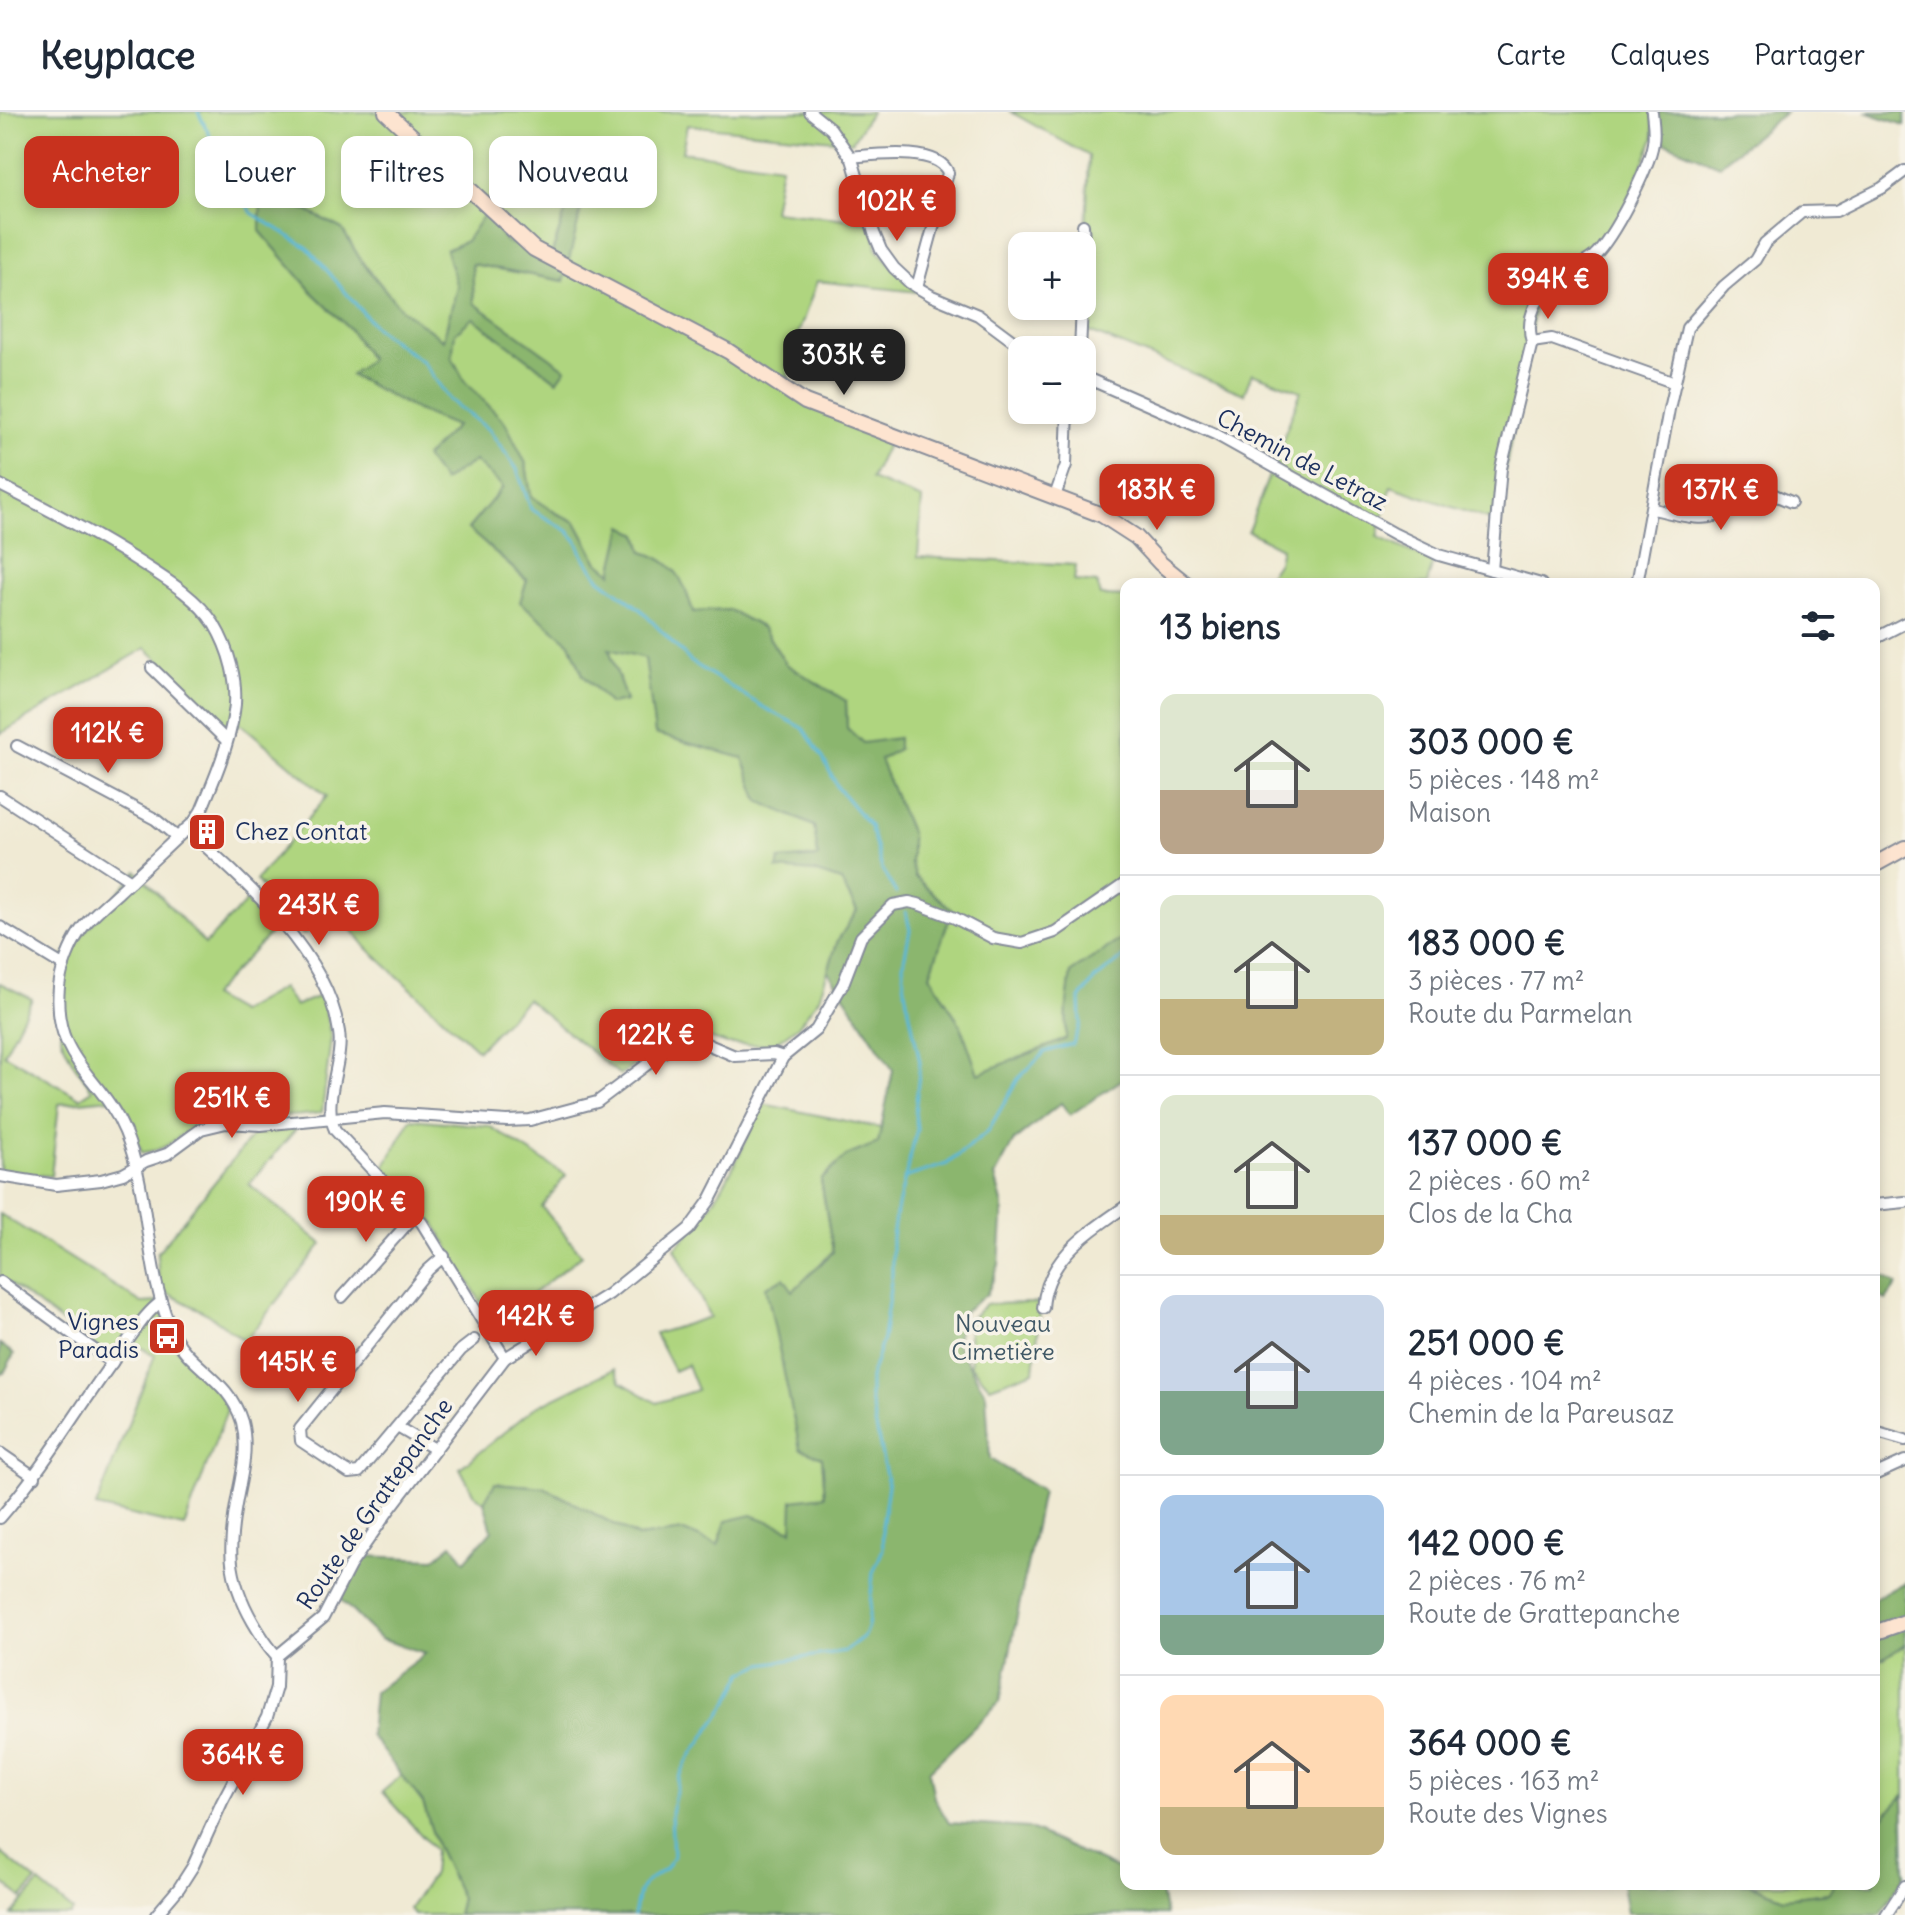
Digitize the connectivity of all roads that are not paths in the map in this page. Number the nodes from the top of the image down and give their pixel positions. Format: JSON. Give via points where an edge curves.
{"nodes":[{"id":1,"x":386,"y":112,"type":"edge"},
{"id":2,"x":810,"y":112,"type":"edge"},
{"id":3,"x":1652,"y":112,"type":"edge"},
{"id":4,"x":850,"y":157,"type":"junction"},
{"id":5,"x":1905,"y":171,"type":"edge"},
{"id":6,"x":1083,"y":225,"type":"dead end"},
{"id":7,"x":1083,"y":232,"type":"edge"},
{"id":8,"x":917,"y":287,"type":"junction"},
{"id":9,"x":1008,"y":337,"type":"edge"},
{"id":10,"x":1532,"y":342,"type":"junction"},
{"id":11,"x":1096,"y":380,"type":"edge"},
{"id":12,"x":1675,"y":383,"type":"junction"},
{"id":13,"x":1067,"y":424,"type":"edge"},
{"id":14,"x":0,"y":485,"type":"edge"},
{"id":15,"x":1055,"y":496,"type":"junction"},
{"id":16,"x":1791,"y":502,"type":"dead end"},
{"id":17,"x":1653,"y":509,"type":"junction"},
{"id":18,"x":1492,"y":570,"type":"junction"},
{"id":19,"x":1179,"y":578,"type":"edge"},
{"id":20,"x":1520,"y":578,"type":"edge"},
{"id":21,"x":1638,"y":578,"type":"edge"},
{"id":22,"x":1905,"y":623,"type":"edge"},
{"id":23,"x":1880,"y":636,"type":"edge"},
{"id":24,"x":152,"y":668,"type":"dead end"},
{"id":25,"x":226,"y":740,"type":"junction"},
{"id":26,"x":17,"y":746,"type":"dead end"},
{"id":27,"x":0,"y":796,"type":"edge"},
{"id":28,"x":182,"y":833,"type":"junction"},
{"id":29,"x":1905,"y":848,"type":"edge"},
{"id":30,"x":1880,"y":862,"type":"edge"},
{"id":31,"x":131,"y":881,"type":"junction"},
{"id":32,"x":1120,"y":887,"type":"edge"},
{"id":33,"x":0,"y":927,"type":"edge"},
{"id":34,"x":64,"y":966,"type":"junction"},
{"id":35,"x":783,"y":1057,"type":"junction"},
{"id":36,"x":331,"y":1118,"type":"junction"},
{"id":37,"x":136,"y":1165,"type":"junction"},
{"id":38,"x":0,"y":1176,"type":"edge"},
{"id":39,"x":1905,"y":1202,"type":"edge"},
{"id":40,"x":1880,"y":1204,"type":"edge"},
{"id":41,"x":1120,"y":1210,"type":"edge"},
{"id":42,"x":416,"y":1214,"type":"junction"},
{"id":43,"x":444,"y":1256,"type":"junction"},
{"id":44,"x":1,"y":1282,"type":"edge"},
{"id":45,"x":342,"y":1297,"type":"dead end"},
{"id":46,"x":161,"y":1302,"type":"junction"},
{"id":47,"x":1043,"y":1308,"type":"dead end"},
{"id":48,"x":474,"y":1340,"type":"dead end"},
{"id":49,"x":505,"y":1358,"type":"junction"},
{"id":50,"x":112,"y":1363,"type":"junction"},
{"id":51,"x":399,"y":1428,"type":"junction"},
{"id":52,"x":1880,"y":1433,"type":"edge"},
{"id":53,"x":1905,"y":1440,"type":"edge"},
{"id":54,"x":435,"y":1449,"type":"junction"},
{"id":55,"x":0,"y":1453,"type":"edge"},
{"id":56,"x":1905,"y":1461,"type":"edge"},
{"id":57,"x":1880,"y":1472,"type":"edge"},
{"id":58,"x":35,"y":1477,"type":"junction"},
{"id":59,"x":0,"y":1518,"type":"edge"},
{"id":60,"x":1905,"y":1622,"type":"edge"},
{"id":61,"x":1880,"y":1631,"type":"edge"},
{"id":62,"x":277,"y":1656,"type":"junction"},
{"id":63,"x":1905,"y":1886,"type":"edge"},
{"id":64,"x":156,"y":1915,"type":"edge"},
{"id":65,"x":1886,"y":1915,"type":"edge"}],
"edges":[{"from":1,"to":15,"type":"main road","via":[[534,249],[728,351],[805,402]]},
{"from":2,"to":4,"type":"street","via":[[831,129]]},
{"from":3,"to":10,"type":"street","via":[[1649,157],[1614,230],[1593,257],[1562,275],[1538,298],[1527,327]]},
{"from":4,"to":8,"type":"street","via":[[881,250]]},
{"from":4,"to":8,"type":"street","via":[[889,153],[935,158],[946,167]]},
{"from":5,"to":12,"type":"street","via":[[1836,211],[1802,212],[1765,243],[1755,260],[1687,328]]},
{"from":6,"to":7,"type":"street"},
{"from":8,"to":9,"type":"street","via":[[978,315]]},
{"from":10,"to":12,"type":"street","via":[[1552,339]]},
{"from":10,"to":18,"type":"street","via":[[1501,468]]},
{"from":11,"to":18,"type":"street","name":"Chemin de Letraz","via":[[1215,434],[1395,534],[1439,555]]},
{"from":12,"to":17,"type":"street"},
{"from":13,"to":15,"type":"street","via":[[1066,465]]},
{"from":14,"to":25,"type":"street","via":[[97,535],[196,603],[228,653],[235,711]]},
{"from":15,"to":19,"type":"main road","via":[[1121,525]]},
{"from":16,"to":17,"type":"street","via":[[1763,490],[1706,518]]},
{"from":17,"to":21,"type":"street"},
{"from":18,"to":20,"type":"street","name":"Chemin de Letraz"},
{"from":22,"to":23,"type":"street"},
{"from":24,"to":25,"type":"street"},
{"from":25,"to":28,"type":"street","via":[[201,811]]},
{"from":26,"to":28,"type":"street"},
{"from":27,"to":31,"type":"street"},
{"from":28,"to":31,"type":"street"},
{"from":28,"to":36,"type":"street","via":[[269,906],[325,989],[339,1032]]},
{"from":29,"to":30,"type":"main road"},
{"from":31,"to":34,"type":"street","via":[[86,922]]},
{"from":32,"to":35,"type":"street","via":[[1055,932],[1022,943],[1004,941],[927,907],[893,905],[861,937],[825,1017]]},
{"from":33,"to":34,"type":"street"},
{"from":34,"to":37,"type":"street","via":[[59,1001],[67,1043],[77,1065],[117,1115]]},
{"from":35,"to":36,"type":"street","via":[[735,1056],[702,1042],[678,1044],[597,1102],[530,1120],[385,1113]]},
{"from":35,"to":49,"type":"street","name":"Route de Grattepanche","via":[[717,1189],[689,1229],[609,1294]]},
{"from":36,"to":37,"type":"street","via":[[213,1125],[167,1154]]},
{"from":36,"to":42,"type":"street","via":[[343,1140]]},
{"from":37,"to":38,"type":"street","via":[[123,1174],[69,1185]]},
{"from":37,"to":46,"type":"street"},
{"from":39,"to":40,"type":"street"},
{"from":41,"to":47,"type":"street","via":[[1063,1257],[1046,1287]]},
{"from":42,"to":43,"type":"street"},
{"from":42,"to":45,"type":"street"},
{"from":43,"to":49,"type":"street"},
{"from":43,"to":51,"type":"street","via":[[299,1432],[301,1441],[353,1473]]},
{"from":44,"to":50,"type":"street"},
{"from":46,"to":50,"type":"street"},
{"from":46,"to":62,"type":"street","via":[[177,1340],[217,1379],[242,1422],[244,1463],[231,1531],[231,1566],[242,1602]]},
{"from":48,"to":51,"type":"street"},
{"from":49,"to":54,"type":"street","name":"Route de Grattepanche"},
{"from":50,"to":58,"type":"street"},
{"from":51,"to":54,"type":"street"},
{"from":52,"to":53,"type":"street"},
{"from":54,"to":62,"type":"street","name":"Route de Grattepanche","via":[[350,1566],[323,1618]]},
{"from":55,"to":58,"type":"street"},
{"from":56,"to":57,"type":"street"},
{"from":58,"to":59,"type":"street"},
{"from":60,"to":61,"type":"main road"},
{"from":62,"to":64,"type":"street","via":[[276,1687],[267,1717],[193,1866]]},
{"from":63,"to":65,"type":"street"}]}
